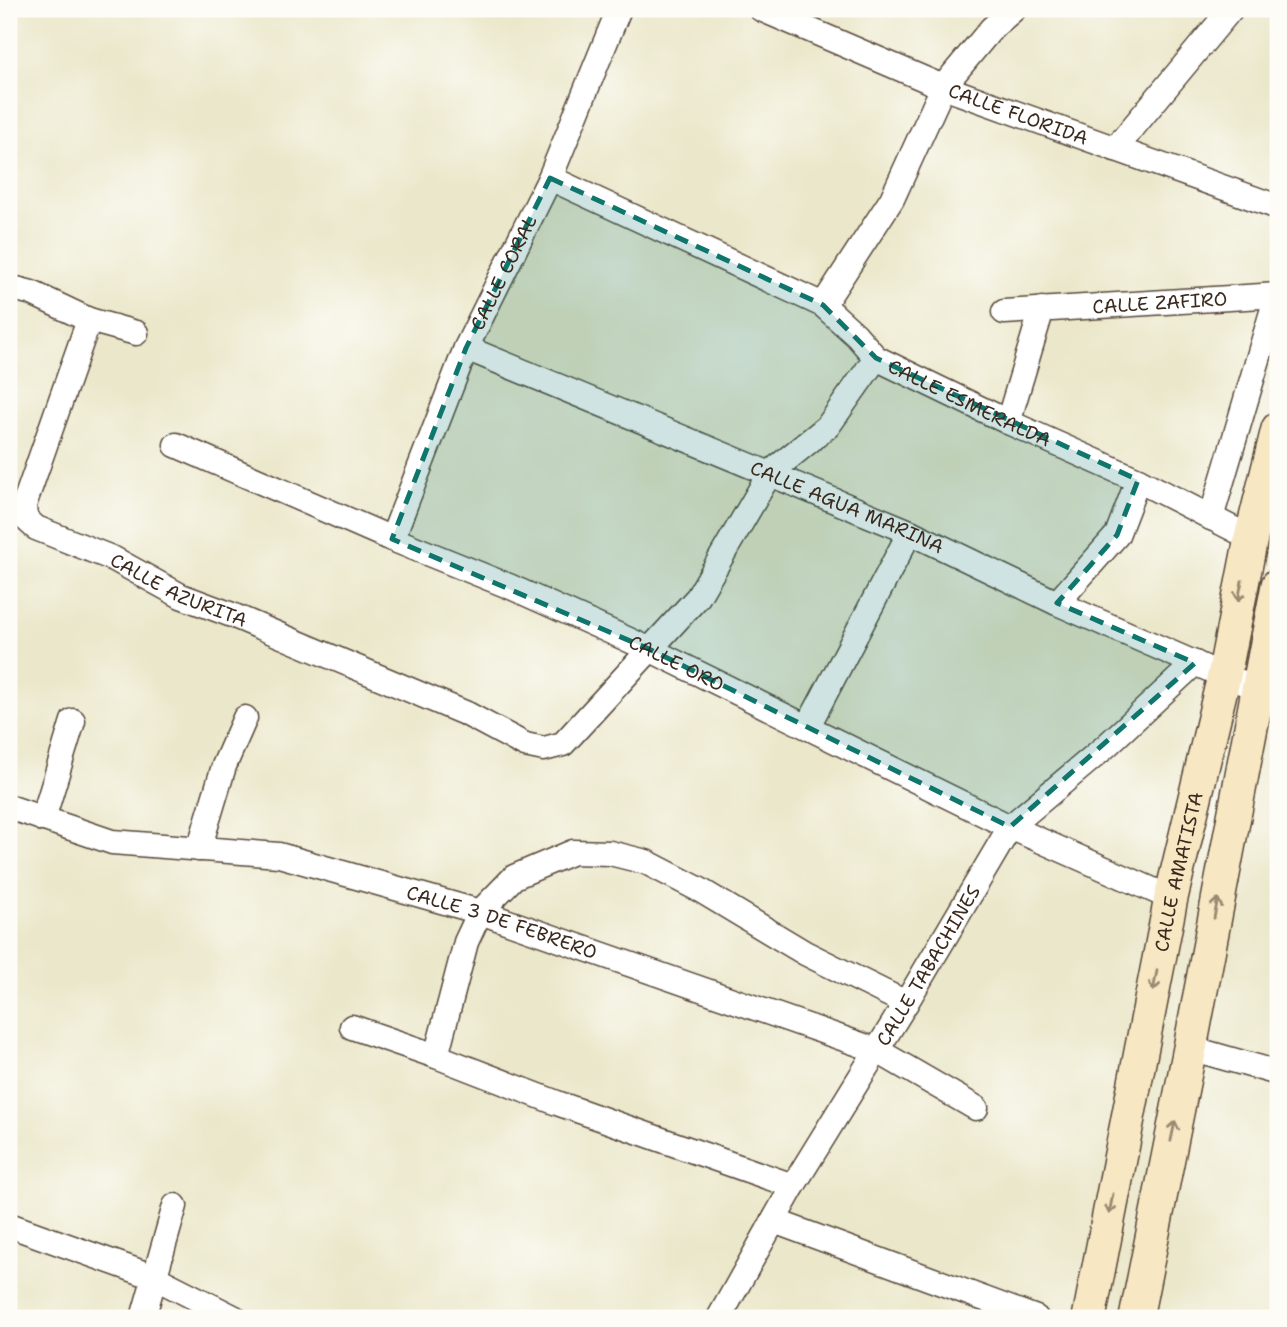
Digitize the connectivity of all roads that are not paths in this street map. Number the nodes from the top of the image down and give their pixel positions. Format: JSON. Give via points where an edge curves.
{"nodes":[{"id":1,"x":619,"y":9,"type":"edge"},
{"id":2,"x":764,"y":9,"type":"edge"},
{"id":3,"x":1014,"y":9,"type":"edge"},
{"id":4,"x":1231,"y":9,"type":"edge"},
{"id":5,"x":943,"y":87,"type":"junction"},
{"id":6,"x":1115,"y":149,"type":"junction"},
{"id":7,"x":550,"y":178,"type":"junction"},
{"id":8,"x":1278,"y":207,"type":"edge"},
{"id":9,"x":9,"y":287,"type":"edge"},
{"id":10,"x":1278,"y":295,"type":"edge"},
{"id":11,"x":823,"y":305,"type":"junction"},
{"id":12,"x":1042,"y":309,"type":"junction"},
{"id":13,"x":1004,"y":312,"type":"dead end"},
{"id":14,"x":89,"y":320,"type":"junction"},
{"id":15,"x":136,"y":333,"type":"dead end"},
{"id":16,"x":466,"y":348,"type":"junction"},
{"id":17,"x":876,"y":358,"type":"junction"},
{"id":18,"x":1008,"y":422,"type":"junction"},
{"id":19,"x":1278,"y":429,"type":"edge"},
{"id":20,"x":176,"y":445,"type":"dead end"},
{"id":21,"x":770,"y":473,"type":"junction"},
{"id":22,"x":1138,"y":480,"type":"junction"},
{"id":23,"x":1211,"y":517,"type":"junction"},
{"id":24,"x":911,"y":532,"type":"junction"},
{"id":25,"x":1251,"y":538,"type":"junction"},
{"id":26,"x":392,"y":539,"type":"junction"},
{"id":27,"x":1278,"y":585,"type":"edge"},
{"id":28,"x":1057,"y":603,"type":"junction"},
{"id":29,"x":649,"y":649,"type":"junction"},
{"id":30,"x":1209,"y":669,"type":"junction"},
{"id":31,"x":1268,"y":691,"type":"edge"},
{"id":32,"x":245,"y":718,"type":"dead end"},
{"id":33,"x":73,"y":721,"type":"dead end"},
{"id":34,"x":808,"y":726,"type":"junction"},
{"id":35,"x":9,"y":807,"type":"edge"},
{"id":36,"x":43,"y":819,"type":"junction"},
{"id":37,"x":1010,"y":827,"type":"junction"},
{"id":38,"x":199,"y":849,"type":"junction"},
{"id":39,"x":1171,"y":898,"type":"junction"},
{"id":40,"x":480,"y":912,"type":"junction"},
{"id":41,"x":906,"y":1003,"type":"junction"},
{"id":42,"x":352,"y":1027,"type":"dead end"},
{"id":43,"x":1190,"y":1048,"type":"junction"},
{"id":44,"x":876,"y":1050,"type":"junction"},
{"id":45,"x":436,"y":1056,"type":"junction"},
{"id":46,"x":1278,"y":1073,"type":"edge"},
{"id":47,"x":976,"y":1108,"type":"dead end"},
{"id":48,"x":793,"y":1186,"type":"junction"},
{"id":49,"x":175,"y":1206,"type":"dead end"},
{"id":50,"x":774,"y":1221,"type":"junction"},
{"id":51,"x":9,"y":1225,"type":"edge"},
{"id":52,"x":154,"y":1277,"type":"junction"},
{"id":53,"x":143,"y":1318,"type":"edge"},
{"id":54,"x":235,"y":1318,"type":"edge"},
{"id":55,"x":719,"y":1318,"type":"edge"},
{"id":56,"x":1036,"y":1318,"type":"edge"},
{"id":57,"x":1089,"y":1318,"type":"edge"},
{"id":58,"x":1136,"y":1318,"type":"edge"}],
"edges":[{"from":1,"to":7,"type":"street","name":"CALLE CORAL"},
{"from":2,"to":5,"type":"street","name":"CALLE FLORIDA"},
{"from":3,"to":5,"type":"street"},
{"from":4,"to":6,"type":"street"},
{"from":5,"to":6,"type":"street","name":"CALLE FLORIDA"},
{"from":5,"to":11,"type":"street","via":[[892,199]]},
{"from":6,"to":8,"type":"street","name":"CALLE FLORIDA"},
{"from":7,"to":11,"type":"street","name":"CALLE ESMERALDA"},
{"from":7,"to":16,"type":"street","name":"CALLE CORAL"},
{"from":9,"to":14,"type":"street"},
{"from":10,"to":12,"type":"street","name":"CALLE ZAFIRO"},
{"from":10,"to":23,"type":"street"},
{"from":11,"to":17,"type":"street","name":"CALLE ESMERALDA"},
{"from":12,"to":13,"type":"street","name":"CALLE ZAFIRO"},
{"from":12,"to":18,"type":"street"},
{"from":14,"to":15,"type":"street"},
{"from":14,"to":29,"type":"street","name":"CALLE AZURITA","via":[[24,505],[25,518],[36,528],[114,559],[181,596],[467,714],[525,745],[544,749],[563,744]]},
{"from":16,"to":21,"type":"street","name":"CALLE AGUA MARINA"},
{"from":16,"to":26,"type":"street","name":"CALLE CORAL"},
{"from":17,"to":18,"type":"street","name":"CALLE ESMERALDA"},
{"from":17,"to":21,"type":"street","via":[[828,426]]},
{"from":18,"to":22,"type":"street","name":"CALLE ESMERALDA"},
{"from":19,"to":25,"type":"street","name":"CALLE AMATISTA"},
{"from":20,"to":26,"type":"street","name":"CALLE ORO"},
{"from":21,"to":24,"type":"street","name":"CALLE AGUA MARINA"},
{"from":21,"to":29,"type":"street","via":[[698,597]]},
{"from":22,"to":23,"type":"street","name":"CALLE ESMERALDA"},
{"from":22,"to":28,"type":"street","via":[[1117,535]]},
{"from":23,"to":25,"type":"street","name":"CALLE ESMERALDA"},
{"from":24,"to":28,"type":"street","name":"CALLE AGUA MARINA"},
{"from":24,"to":34,"type":"street"},
{"from":25,"to":30,"type":"street","name":"CALLE AMATISTA","one_way":true},
{"from":26,"to":29,"type":"street","name":"CALLE ORO"},
{"from":27,"to":31,"type":"street"},
{"from":28,"to":30,"type":"street","name":"CALLE AGUA MARINA"},
{"from":29,"to":34,"type":"street","name":"CALLE ORO"},
{"from":30,"to":31,"type":"street","name":"CALLE AGUA MARINA"},
{"from":30,"to":37,"type":"street","name":"CALLE TABACHINES","via":[[1105,747]]},
{"from":30,"to":39,"type":"street","name":"CALLE AMATISTA"},
{"from":43,"to":31,"type":"street","one_way":true},
{"from":32,"to":38,"type":"street","via":[[224,765]]},
{"from":33,"to":36,"type":"street"},
{"from":34,"to":37,"type":"street","name":"CALLE ORO"},
{"from":35,"to":36,"type":"street","name":"CALLE 3 DE FEBRERO"},
{"from":36,"to":38,"type":"street","name":"CALLE 3 DE FEBRERO","via":[[112,842]]},
{"from":37,"to":39,"type":"street","name":"CALLE ORO"},
{"from":37,"to":41,"type":"street","name":"CALLE TABACHINES"},
{"from":38,"to":40,"type":"street","name":"CALLE 3 DE FEBRERO","via":[[279,855]]},
{"from":39,"to":57,"type":"street","name":"CALLE AMATISTA","one_way":true},
{"from":40,"to":41,"type":"street","via":[[514,877],[573,852],[610,853],[646,862],[805,953]]},
{"from":40,"to":44,"type":"street","name":"CALLE 3 DE FEBRERO"},
{"from":40,"to":45,"type":"street","via":[[466,942]]},
{"from":41,"to":44,"type":"street","name":"CALLE TABACHINES"},
{"from":42,"to":45,"type":"street"},
{"from":43,"to":46,"type":"street"},
{"from":58,"to":43,"type":"street","one_way":true},
{"from":44,"to":47,"type":"street","name":"CALLE 3 DE FEBRERO"},
{"from":44,"to":48,"type":"street","name":"CALLE TABACHINES"},
{"from":45,"to":48,"type":"street"},
{"from":48,"to":50,"type":"street","name":"CALLE TABACHINES"},
{"from":49,"to":52,"type":"street"},
{"from":50,"to":55,"type":"street","name":"CALLE TABACHINES"},
{"from":50,"to":56,"type":"street"},
{"from":51,"to":52,"type":"street"},
{"from":52,"to":53,"type":"street"},
{"from":52,"to":54,"type":"street"}]}
